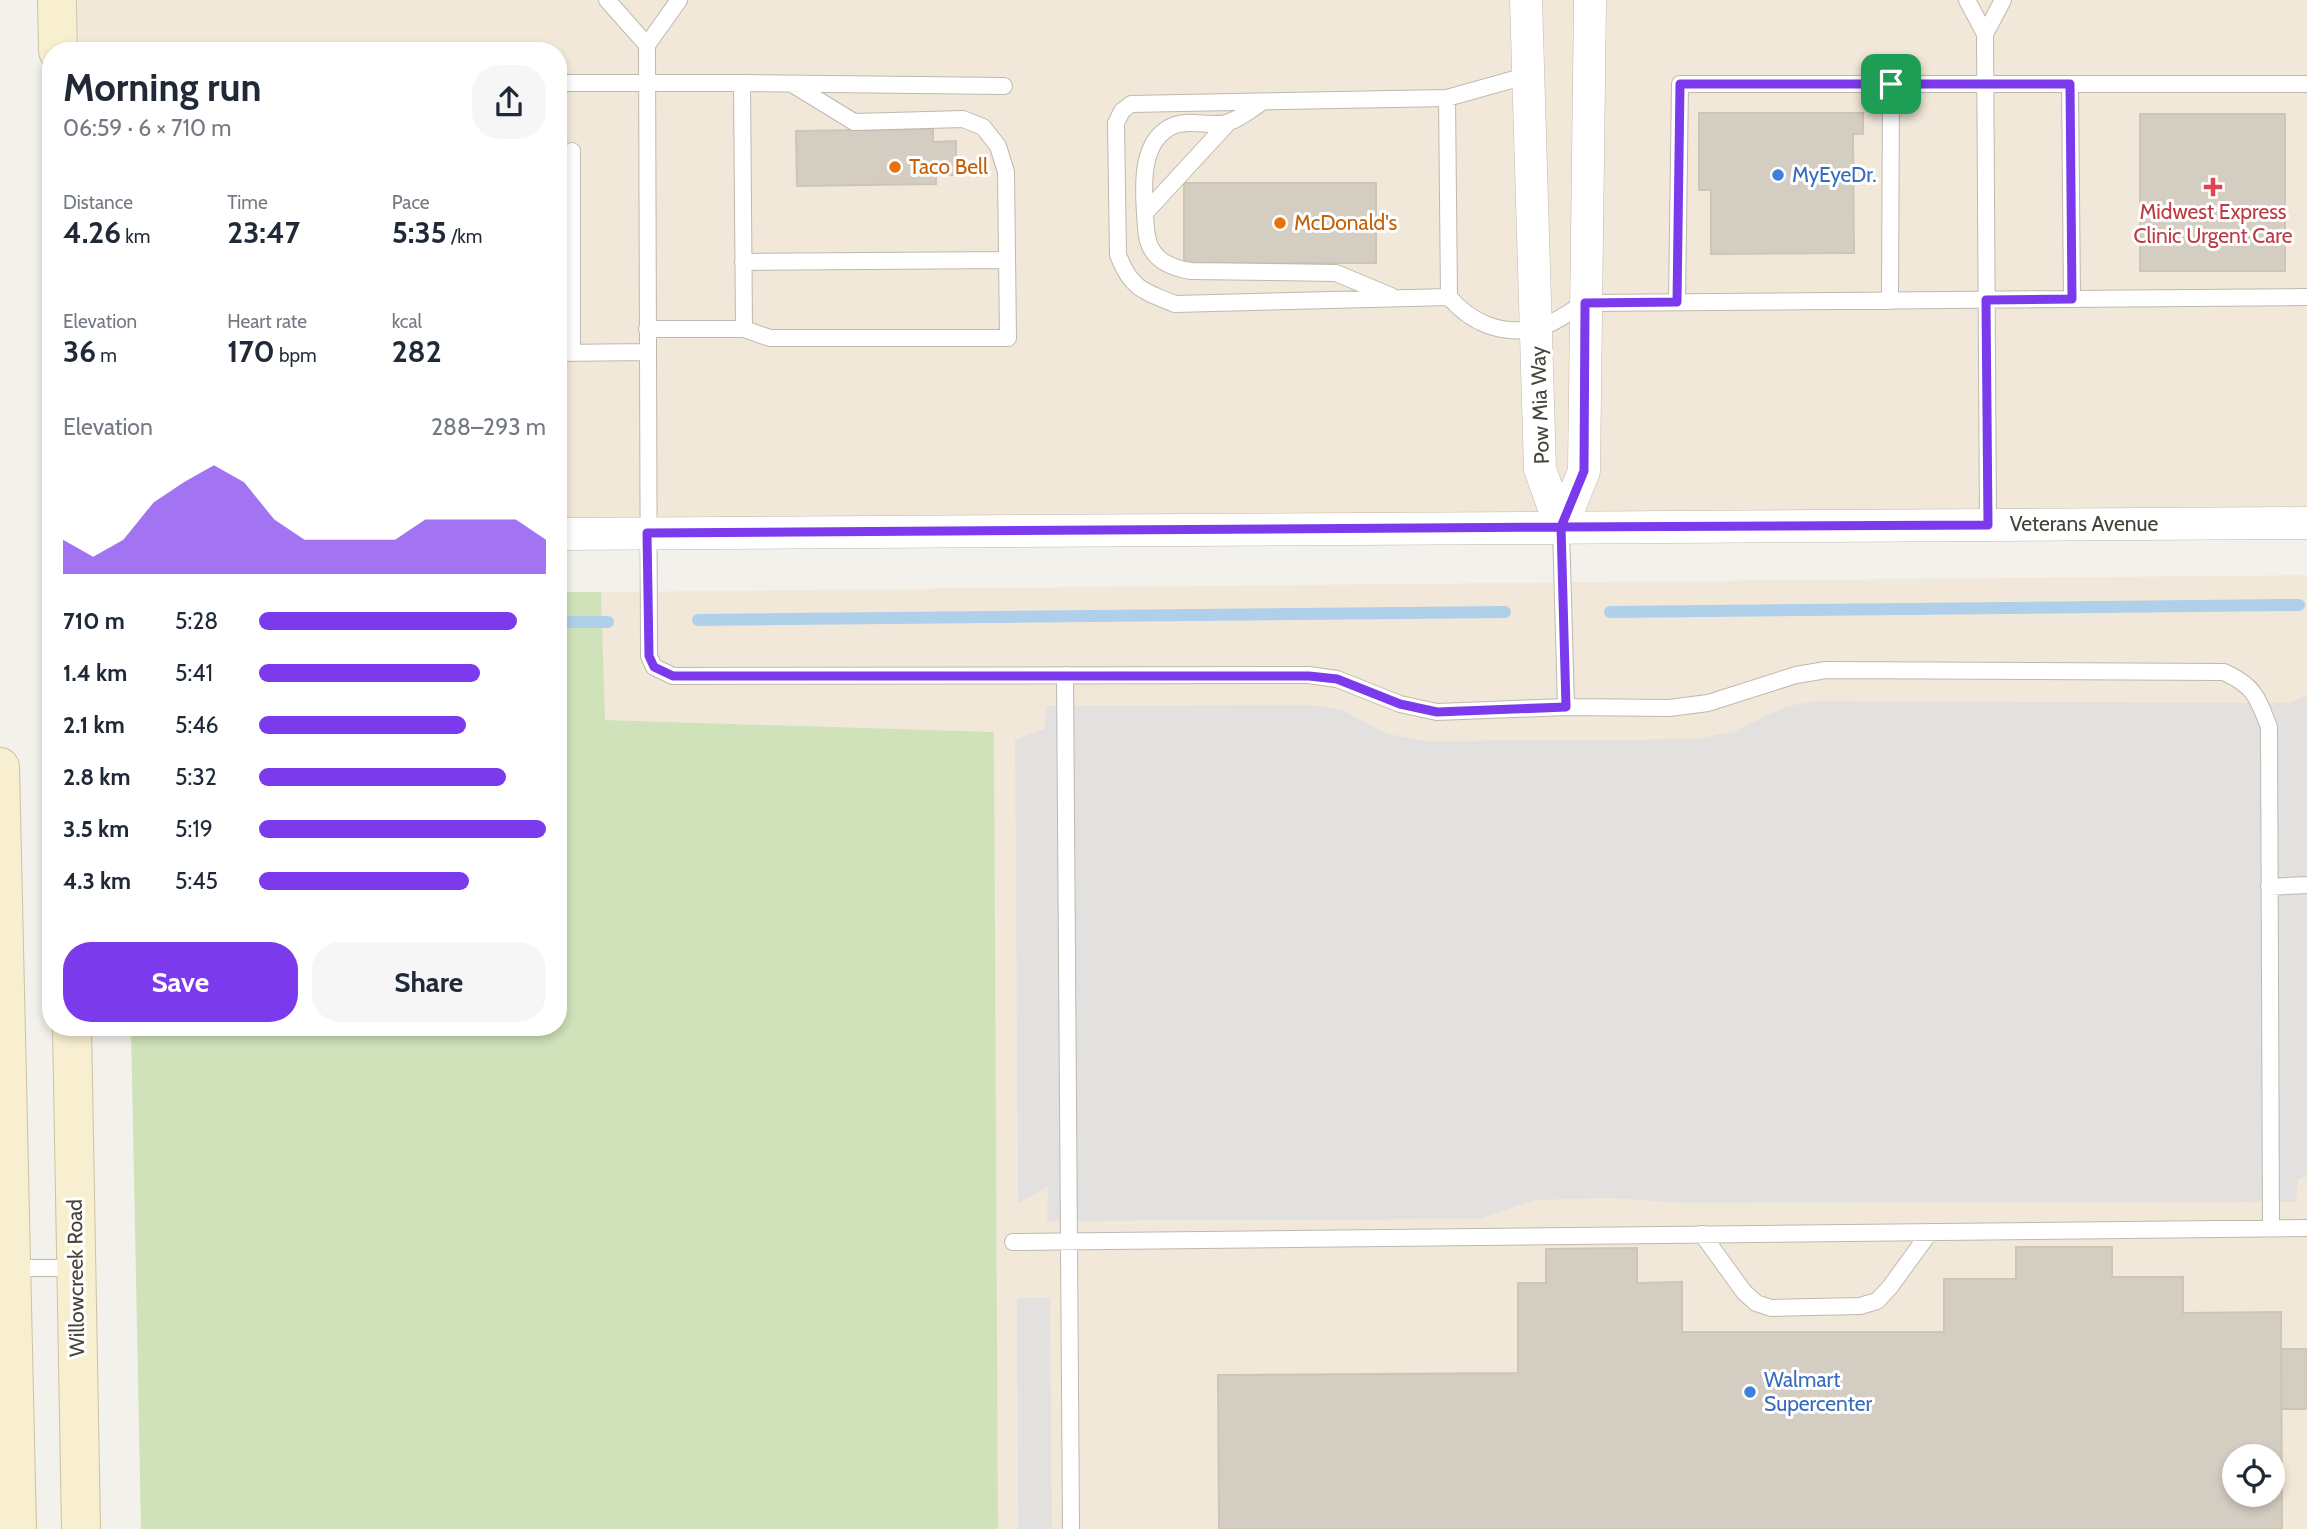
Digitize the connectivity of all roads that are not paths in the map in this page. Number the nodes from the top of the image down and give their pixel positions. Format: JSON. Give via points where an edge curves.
{"nodes":[{"id":1,"x":57,"y":0,"type":"edge"},
{"id":2,"x":607,"y":0,"type":"edge"},
{"id":3,"x":679,"y":0,"type":"edge"},
{"id":4,"x":1526,"y":0,"type":"edge"},
{"id":5,"x":1590,"y":0,"type":"edge"},
{"id":6,"x":1968,"y":0,"type":"edge"},
{"id":7,"x":2003,"y":0,"type":"edge"},
{"id":8,"x":1985,"y":34,"type":"junction"},
{"id":9,"x":58,"y":42,"type":"edge"},
{"id":10,"x":647,"y":44,"type":"junction"},
{"id":11,"x":1529,"y":75,"type":"junction"},
{"id":12,"x":567,"y":83,"type":"edge"},
{"id":13,"x":647,"y":83,"type":"junction"},
{"id":14,"x":742,"y":83,"type":"junction"},
{"id":15,"x":792,"y":84,"type":"junction"},
{"id":16,"x":1891,"y":84,"type":"junction"},
{"id":17,"x":1985,"y":84,"type":"junction"},
{"id":18,"x":2070,"y":84,"type":"junction"},
{"id":19,"x":2307,"y":84,"type":"edge"},
{"id":20,"x":1004,"y":86,"type":"dead end"},
{"id":21,"x":1447,"y":98,"type":"junction"},
{"id":22,"x":1264,"y":102,"type":"junction"},
{"id":23,"x":1228,"y":123,"type":"junction"},
{"id":24,"x":572,"y":151,"type":"dead end"},
{"id":25,"x":1145,"y":213,"type":"junction"},
{"id":26,"x":1006,"y":260,"type":"junction"},
{"id":27,"x":744,"y":262,"type":"junction"},
{"id":28,"x":567,"y":295,"type":"edge"},
{"id":29,"x":1449,"y":297,"type":"junction"},
{"id":30,"x":2307,"y":297,"type":"edge"},
{"id":31,"x":1397,"y":299,"type":"junction"},
{"id":32,"x":2072,"y":299,"type":"junction"},
{"id":33,"x":1890,"y":300,"type":"junction"},
{"id":34,"x":1986,"y":300,"type":"junction"},
{"id":35,"x":1677,"y":302,"type":"junction"},
{"id":36,"x":1585,"y":303,"type":"junction"},
{"id":37,"x":1538,"y":328,"type":"junction"},
{"id":38,"x":647,"y":329,"type":"junction"},
{"id":39,"x":744,"y":329,"type":"junction"},
{"id":40,"x":647,"y":352,"type":"junction"},
{"id":41,"x":567,"y":353,"type":"edge"},
{"id":42,"x":2307,"y":523,"type":"edge"},
{"id":43,"x":1988,"y":525,"type":"junction"},
{"id":44,"x":1561,"y":527,"type":"junction"},
{"id":45,"x":647,"y":533,"type":"junction"},
{"id":46,"x":567,"y":534,"type":"edge"},
{"id":47,"x":1065,"y":676,"type":"junction"},
{"id":48,"x":1566,"y":707,"type":"junction"},
{"id":49,"x":0,"y":767,"type":"edge"},
{"id":50,"x":2307,"y":885,"type":"edge"},
{"id":51,"x":2269,"y":887,"type":"junction"},
{"id":52,"x":72,"y":1036,"type":"edge"},
{"id":53,"x":2271,"y":1228,"type":"junction"},
{"id":54,"x":2307,"y":1228,"type":"edge"},
{"id":55,"x":1930,"y":1232,"type":"junction"},
{"id":56,"x":1702,"y":1234,"type":"junction"},
{"id":57,"x":1068,"y":1241,"type":"junction"},
{"id":58,"x":1013,"y":1242,"type":"dead end"},
{"id":59,"x":6,"y":1268,"type":"edge"},
{"id":60,"x":76,"y":1268,"type":"junction"},
{"id":61,"x":17,"y":1529,"type":"edge"},
{"id":62,"x":81,"y":1529,"type":"edge"},
{"id":63,"x":1071,"y":1529,"type":"edge"}],
"edges":[{"from":1,"to":9,"type":"street"},
{"from":2,"to":10,"type":"lane"},
{"from":3,"to":10,"type":"lane"},
{"from":4,"to":11,"type":"street","name":"Pow Mia Way"},
{"from":5,"to":36,"type":"street","name":"Pow Mia Way"},
{"from":6,"to":8,"type":"lane"},
{"from":7,"to":8,"type":"lane"},
{"from":8,"to":17,"type":"lane"},
{"from":10,"to":13,"type":"lane"},
{"from":11,"to":21,"type":"lane"},
{"from":11,"to":37,"type":"street","name":"Pow Mia Way"},
{"from":12,"to":13,"type":"lane"},
{"from":13,"to":14,"type":"lane"},
{"from":13,"to":38,"type":"lane"},
{"from":14,"to":15,"type":"lane"},
{"from":14,"to":27,"type":"lane"},
{"from":15,"to":20,"type":"lane"},
{"from":15,"to":26,"type":"lane","via":[[854,122],[963,119],[983,127],[998,146],[1006,172]]},
{"from":16,"to":17,"type":"lane"},
{"from":16,"to":33,"type":"lane"},
{"from":16,"to":35,"type":"lane","via":[[1680,84]]},
{"from":17,"to":18,"type":"lane"},
{"from":17,"to":34,"type":"lane"},
{"from":18,"to":19,"type":"lane"},
{"from":18,"to":32,"type":"lane"},
{"from":21,"to":22,"type":"lane"},
{"from":21,"to":29,"type":"lane"},
{"from":22,"to":23,"type":"lane"},
{"from":22,"to":31,"type":"lane","via":[[1131,104],[1122,111],[1116,123],[1118,255],[1125,274],[1136,288],[1175,304]]},
{"from":23,"to":25,"type":"lane"},
{"from":23,"to":25,"type":"lane","via":[[1175,125],[1162,134],[1148,155]]},
{"from":24,"to":28,"type":"lane"},
{"from":25,"to":31,"type":"lane","via":[[1146,240],[1157,259],[1173,268],[1336,273]]},
{"from":26,"to":27,"type":"lane"},
{"from":26,"to":39,"type":"lane","via":[[1007,338],[770,338]]},
{"from":27,"to":39,"type":"lane"},
{"from":29,"to":31,"type":"lane"},
{"from":29,"to":37,"type":"lane","via":[[1480,323],[1504,330]]},
{"from":30,"to":32,"type":"lane"},
{"from":32,"to":34,"type":"lane"},
{"from":33,"to":34,"type":"lane"},
{"from":33,"to":35,"type":"lane"},
{"from":34,"to":43,"type":"lane"},
{"from":35,"to":36,"type":"lane"},
{"from":36,"to":37,"type":"lane"},
{"from":36,"to":44,"type":"street","name":"Pow Mia Way","via":[[1584,471]]},
{"from":37,"to":44,"type":"street","name":"Pow Mia Way","via":[[1540,469]]},
{"from":38,"to":39,"type":"lane"},
{"from":38,"to":40,"type":"lane"},
{"from":40,"to":41,"type":"lane"},
{"from":40,"to":45,"type":"lane"},
{"from":42,"to":43,"type":"street","name":"Veterans Avenue"},
{"from":43,"to":44,"type":"street","name":"Veterans Avenue"},
{"from":44,"to":45,"type":"street","name":"Veterans Avenue"},
{"from":44,"to":48,"type":"lane"},
{"from":45,"to":46,"type":"street","name":"Veterans Avenue"},
{"from":45,"to":47,"type":"lane","via":[[649,656],[654,667],[673,676]]},
{"from":47,"to":48,"type":"lane","via":[[1309,676],[1337,679],[1400,704],[1437,712]]},
{"from":47,"to":57,"type":"lane"},
{"from":48,"to":51,"type":"lane","via":[[1669,708],[1708,703],[1826,670],[2224,672],[2246,682],[2269,727]]},
{"from":49,"to":59,"type":"street"},
{"from":50,"to":51,"type":"lane"},
{"from":51,"to":53,"type":"lane"},
{"from":52,"to":60,"type":"street","name":"Willowcreek Road"},
{"from":53,"to":54,"type":"lane"},
{"from":53,"to":55,"type":"lane"},
{"from":55,"to":56,"type":"lane"},
{"from":55,"to":56,"type":"lane","via":[[1877,1301],[1860,1306],[1771,1308],[1744,1293]]},
{"from":56,"to":57,"type":"lane"},
{"from":57,"to":58,"type":"lane"},
{"from":57,"to":63,"type":"lane"},
{"from":59,"to":60,"type":"lane"},
{"from":59,"to":61,"type":"street"},
{"from":60,"to":62,"type":"street","name":"Willowcreek Road"}]}
